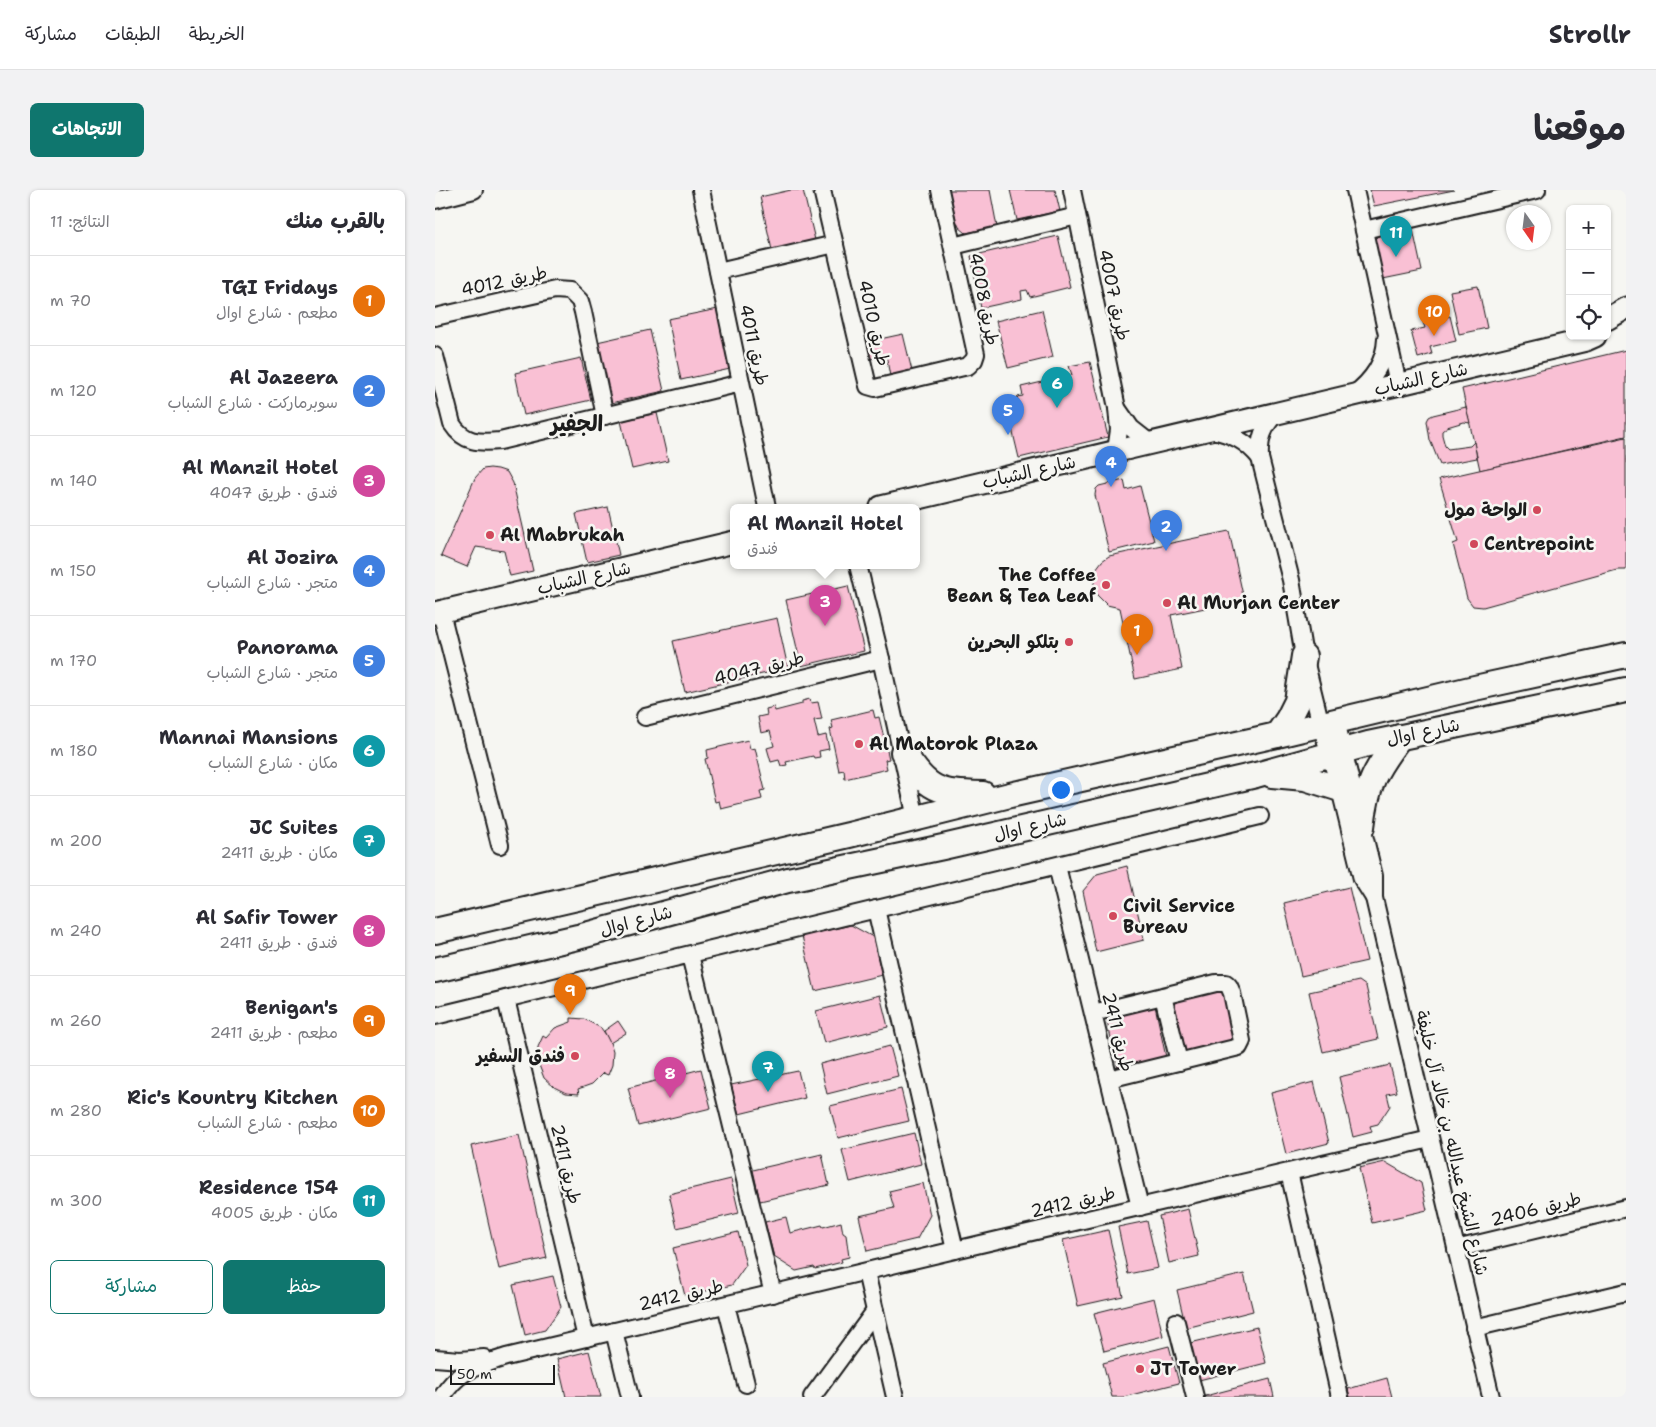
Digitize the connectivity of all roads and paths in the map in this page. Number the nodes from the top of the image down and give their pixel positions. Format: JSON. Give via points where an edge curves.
{"nodes":[{"id":1,"x":474,"y":190,"type":"edge"},
{"id":2,"x":701,"y":190,"type":"edge"},
{"id":3,"x":822,"y":190,"type":"edge"},
{"id":4,"x":940,"y":190,"type":"edge"},
{"id":5,"x":1072,"y":190,"type":"edge"},
{"id":6,"x":1355,"y":190,"type":"edge"},
{"id":7,"x":1537,"y":190,"type":"edge"},
{"id":8,"x":435,"y":200,"type":"edge"},
{"id":9,"x":1077,"y":216,"type":"junction"},
{"id":10,"x":1364,"y":230,"type":"junction"},
{"id":11,"x":835,"y":244,"type":"junction"},
{"id":12,"x":953,"y":246,"type":"junction"},
{"id":13,"x":718,"y":271,"type":"junction"},
{"id":14,"x":1626,"y":308,"type":"edge"},
{"id":15,"x":435,"y":316,"type":"edge"},
{"id":16,"x":1611,"y":317,"type":"edge"},
{"id":17,"x":1626,"y":322,"type":"edge"},
{"id":18,"x":1386,"y":326,"type":"junction"},
{"id":19,"x":1611,"y":329,"type":"edge"},
{"id":20,"x":1573,"y":340,"type":"edge"},
{"id":21,"x":435,"y":356,"type":"edge"},
{"id":22,"x":974,"y":360,"type":"joint"},
{"id":23,"x":741,"y":383,"type":"junction"},
{"id":24,"x":1398,"y":384,"type":"junction"},
{"id":25,"x":1353,"y":395,"type":"junction"},
{"id":26,"x":1117,"y":408,"type":"junction"},
{"id":27,"x":1276,"y":414,"type":"junction"},
{"id":28,"x":605,"y":416,"type":"junction"},
{"id":29,"x":1206,"y":430,"type":"junction"},
{"id":30,"x":1150,"y":443,"type":"junction"},
{"id":31,"x":1116,"y":451,"type":"junction"},
{"id":32,"x":1259,"y":458,"type":"junction"},
{"id":33,"x":766,"y":504,"type":"edge"},
{"id":34,"x":894,"y":504,"type":"edge"},
{"id":35,"x":730,"y":543,"type":"edge"},
{"id":36,"x":860,"y":569,"type":"edge"},
{"id":37,"x":438,"y":612,"type":"edge"},
{"id":38,"x":1626,"y":654,"type":"edge"},
{"id":39,"x":1304,"y":656,"type":"junction"},
{"id":40,"x":881,"y":659,"type":"junction"},
{"id":41,"x":1626,"y":690,"type":"edge"},
{"id":42,"x":645,"y":717,"type":"dead end"},
{"id":43,"x":1328,"y":723,"type":"junction"},
{"id":44,"x":1277,"y":735,"type":"junction"},
{"id":45,"x":1400,"y":737,"type":"junction"},
{"id":46,"x":903,"y":752,"type":"junction"},
{"id":47,"x":1336,"y":752,"type":"junction"},
{"id":48,"x":1256,"y":774,"type":"junction"},
{"id":49,"x":1340,"y":789,"type":"junction"},
{"id":50,"x":1010,"y":795,"type":"junction"},
{"id":51,"x":1260,"y":816,"type":"dead end"},
{"id":52,"x":917,"y":818,"type":"junction"},
{"id":53,"x":1362,"y":827,"type":"junction"},
{"id":54,"x":500,"y":845,"type":"dead end"},
{"id":55,"x":1057,"y":866,"type":"junction"},
{"id":56,"x":788,"y":880,"type":"junction"},
{"id":57,"x":1374,"y":898,"type":"junction"},
{"id":58,"x":876,"y":909,"type":"junction"},
{"id":59,"x":435,"y":931,"type":"edge"},
{"id":60,"x":690,"y":955,"type":"junction"},
{"id":61,"x":435,"y":970,"type":"edge"},
{"id":62,"x":1163,"y":996,"type":"junction"},
{"id":63,"x":507,"y":998,"type":"junction"},
{"id":64,"x":1093,"y":1013,"type":"junction"},
{"id":65,"x":435,"y":1016,"type":"edge"},
{"id":66,"x":1179,"y":1062,"type":"junction"},
{"id":67,"x":1109,"y":1079,"type":"junction"},
{"id":68,"x":1430,"y":1139,"type":"junction"},
{"id":69,"x":1289,"y":1172,"type":"junction"},
{"id":70,"x":1140,"y":1207,"type":"junction"},
{"id":71,"x":1626,"y":1208,"type":"edge"},
{"id":72,"x":1456,"y":1249,"type":"junction"},
{"id":73,"x":955,"y":1250,"type":"junction"},
{"id":74,"x":866,"y":1272,"type":"junction"},
{"id":75,"x":1626,"y":1292,"type":"edge"},
{"id":76,"x":773,"y":1294,"type":"junction"},
{"id":77,"x":726,"y":1305,"type":"junction"},
{"id":78,"x":875,"y":1311,"type":"junction"},
{"id":79,"x":1176,"y":1322,"type":"dead end"},
{"id":80,"x":1475,"y":1328,"type":"junction"},
{"id":81,"x":614,"y":1331,"type":"junction"},
{"id":82,"x":586,"y":1338,"type":"junction"},
{"id":83,"x":506,"y":1357,"type":"junction"},
{"id":84,"x":435,"y":1358,"type":"edge"},
{"id":85,"x":746,"y":1384,"type":"dead end"},
{"id":86,"x":442,"y":1397,"type":"edge"},
{"id":87,"x":630,"y":1397,"type":"edge"},
{"id":88,"x":812,"y":1397,"type":"edge"},
{"id":89,"x":895,"y":1397,"type":"edge"},
{"id":90,"x":1195,"y":1397,"type":"edge"},
{"id":91,"x":1341,"y":1397,"type":"edge"},
{"id":92,"x":1491,"y":1397,"type":"edge"}],
"edges":[{"from":1,"to":8,"type":"street"},
{"from":2,"to":13,"type":"street","name":"طريق 4011"},
{"from":3,"to":11,"type":"street","name":"طريق 4010"},
{"from":4,"to":12,"type":"street","name":"طريق 4008"},
{"from":5,"to":9,"type":"street","name":"طريق 4007"},
{"from":6,"to":10,"type":"street"},
{"from":7,"to":10,"type":"street"},
{"from":9,"to":12,"type":"street","name":"طريق 4008"},
{"from":9,"to":26,"type":"street","name":"طريق 4007"},
{"from":10,"to":18,"type":"street"},
{"from":11,"to":13,"type":"street"},
{"from":11,"to":22,"type":"street","name":"طريق 4010","via":[[868,386],[875,388],[968,366]]},
{"from":12,"to":22,"type":"street","name":"طريق 4008","via":[[976,354]]},
{"from":13,"to":23,"type":"street","name":"طريق 4011"},
{"from":14,"to":16,"type":"street"},
{"from":15,"to":28,"type":"street","name":"طريق 4012","via":[[555,290],[570,291],[580,301]]},
{"from":17,"to":19,"type":"street"},
{"from":18,"to":24,"type":"street"},
{"from":18,"to":25,"type":"street","via":[[1383,358],[1376,373]]},
{"from":20,"to":24,"type":"street","name":"شارع الشباب"},
{"from":21,"to":28,"type":"street","via":[[452,424],[458,433],[471,440],[500,441]]},
{"from":23,"to":28,"type":"street"},
{"from":23,"to":33,"type":"street","name":"طريق 4011"},
{"from":24,"to":25,"type":"street","name":"شارع الشباب"},
{"from":25,"to":27,"type":"street","name":"شارع الشباب"},
{"from":26,"to":30,"type":"street","name":"طريق 4007","via":[[1131,428]]},
{"from":26,"to":31,"type":"street","name":"طريق 4007","via":[[1119,430]]},
{"from":27,"to":29,"type":"street","name":"شارع الشباب"},
{"from":27,"to":32,"type":"street","name":"شارع الشباب","via":[[1261,433]]},
{"from":29,"to":30,"type":"street","name":"شارع الشباب"},
{"from":29,"to":32,"type":"street","name":"شارع الشباب","via":[[1237,437]]},
{"from":30,"to":31,"type":"street","name":"شارع الشباب"},
{"from":31,"to":34,"type":"street","name":"شارع الشباب"},
{"from":32,"to":39,"type":"street","name":"شارع الشباب","via":[[1291,580]]},
{"from":35,"to":37,"type":"street","name":"شارع الشباب"},
{"from":36,"to":40,"type":"street"},
{"from":37,"to":54,"type":"street"},
{"from":38,"to":43,"type":"main road","name":"شارع اوال"},
{"from":39,"to":43,"type":"street","name":"شارع الشباب"},
{"from":39,"to":44,"type":"main road","via":[[1297,701]]},
{"from":40,"to":42,"type":"street","name":"طريق 4047"},
{"from":40,"to":46,"type":"street"},
{"from":41,"to":45,"type":"main road","name":"شارع اوال"},
{"from":43,"to":44,"type":"main road","name":"شارع اوال"},
{"from":43,"to":47,"type":"street","name":"شارع الشيخ عبدالله بن خالد آل خليفة"},
{"from":44,"to":50,"type":"main road","name":"شارع اوال"},
{"from":45,"to":47,"type":"main road","name":"شارع اوال"},
{"from":45,"to":53,"type":"main road","via":[[1370,784]]},
{"from":46,"to":50,"type":"main road","via":[[926,782],[939,789],[957,794]]},
{"from":46,"to":52,"type":"street"},
{"from":47,"to":48,"type":"main road","name":"شارع اوال"},
{"from":47,"to":49,"type":"street","name":"شارع الشيخ عبدالله بن خالد آل خليفة"},
{"from":47,"to":53,"type":"street","name":"شارع الشيخ عبدالله بن خالد آل خليفة"},
{"from":48,"to":49,"type":"main road","via":[[1305,778]]},
{"from":48,"to":56,"type":"main road","name":"شارع اوال"},
{"from":49,"to":57,"type":"street","name":"شارع الشيخ عبدالله بن خالد آل خليفة","via":[[1362,879]]},
{"from":50,"to":52,"type":"main road","name":"شارع اوال"},
{"from":51,"to":55,"type":"street"},
{"from":52,"to":56,"type":"main road","via":[[898,835],[806,865]]},
{"from":52,"to":59,"type":"main road","name":"شارع اوال"},
{"from":53,"to":57,"type":"street","name":"شارع الشيخ عبدالله بن خالد آل خليفة","via":[[1374,876]]},
{"from":55,"to":58,"type":"street"},
{"from":55,"to":64,"type":"street","name":"طريق 2411"},
{"from":56,"to":61,"type":"main road","name":"شارع اوال","via":[[578,937]]},
{"from":57,"to":68,"type":"street","name":"شارع الشيخ عبدالله بن خالد آل خليفة"},
{"from":58,"to":60,"type":"street"},
{"from":58,"to":73,"type":"street"},
{"from":60,"to":63,"type":"street"},
{"from":60,"to":76,"type":"street"},
{"from":62,"to":64,"type":"street"},
{"from":62,"to":66,"type":"street"},
{"from":62,"to":66,"type":"street","via":[[1216,983],[1225,983],[1232,993],[1243,1041],[1239,1047]]},
{"from":63,"to":65,"type":"street"},
{"from":63,"to":82,"type":"street","name":"طريق 2411"},
{"from":64,"to":67,"type":"street","name":"طريق 2411"},
{"from":66,"to":67,"type":"street"},
{"from":67,"to":70,"type":"street","name":"طريق 2411"},
{"from":68,"to":69,"type":"street","name":"طريق 2412"},
{"from":68,"to":72,"type":"street","name":"شارع الشيخ عبدالله بن خالد آل خليفة"},
{"from":69,"to":70,"type":"street","name":"طريق 2412"},
{"from":69,"to":91,"type":"street"},
{"from":70,"to":73,"type":"street","name":"طريق 2412"},
{"from":71,"to":72,"type":"street","name":"طريق 2406"},
{"from":72,"to":80,"type":"street","name":"شارع الشيخ عبدالله بن خالد آل خليفة"},
{"from":73,"to":74,"type":"street","name":"طريق 2412"},
{"from":74,"to":76,"type":"street","name":"طريق 2412"},
{"from":74,"to":78,"type":"street"},
{"from":75,"to":80,"type":"street"},
{"from":76,"to":77,"type":"street","name":"طريق 2412"},
{"from":77,"to":81,"type":"street","name":"طريق 2412"},
{"from":77,"to":85,"type":"street"},
{"from":78,"to":88,"type":"street"},
{"from":78,"to":89,"type":"street"},
{"from":79,"to":90,"type":"street"},
{"from":80,"to":92,"type":"street","name":"شارع الشيخ عبدالله بن خالد آل خليفة"},
{"from":81,"to":82,"type":"street","name":"طريق 2412"},
{"from":81,"to":87,"type":"street"},
{"from":82,"to":83,"type":"street","name":"طريق 2412"},
{"from":83,"to":84,"type":"street","name":"طريق 2412"},
{"from":83,"to":86,"type":"street","name":"طريق 2412","via":[[468,1370],[454,1379]]}]}
